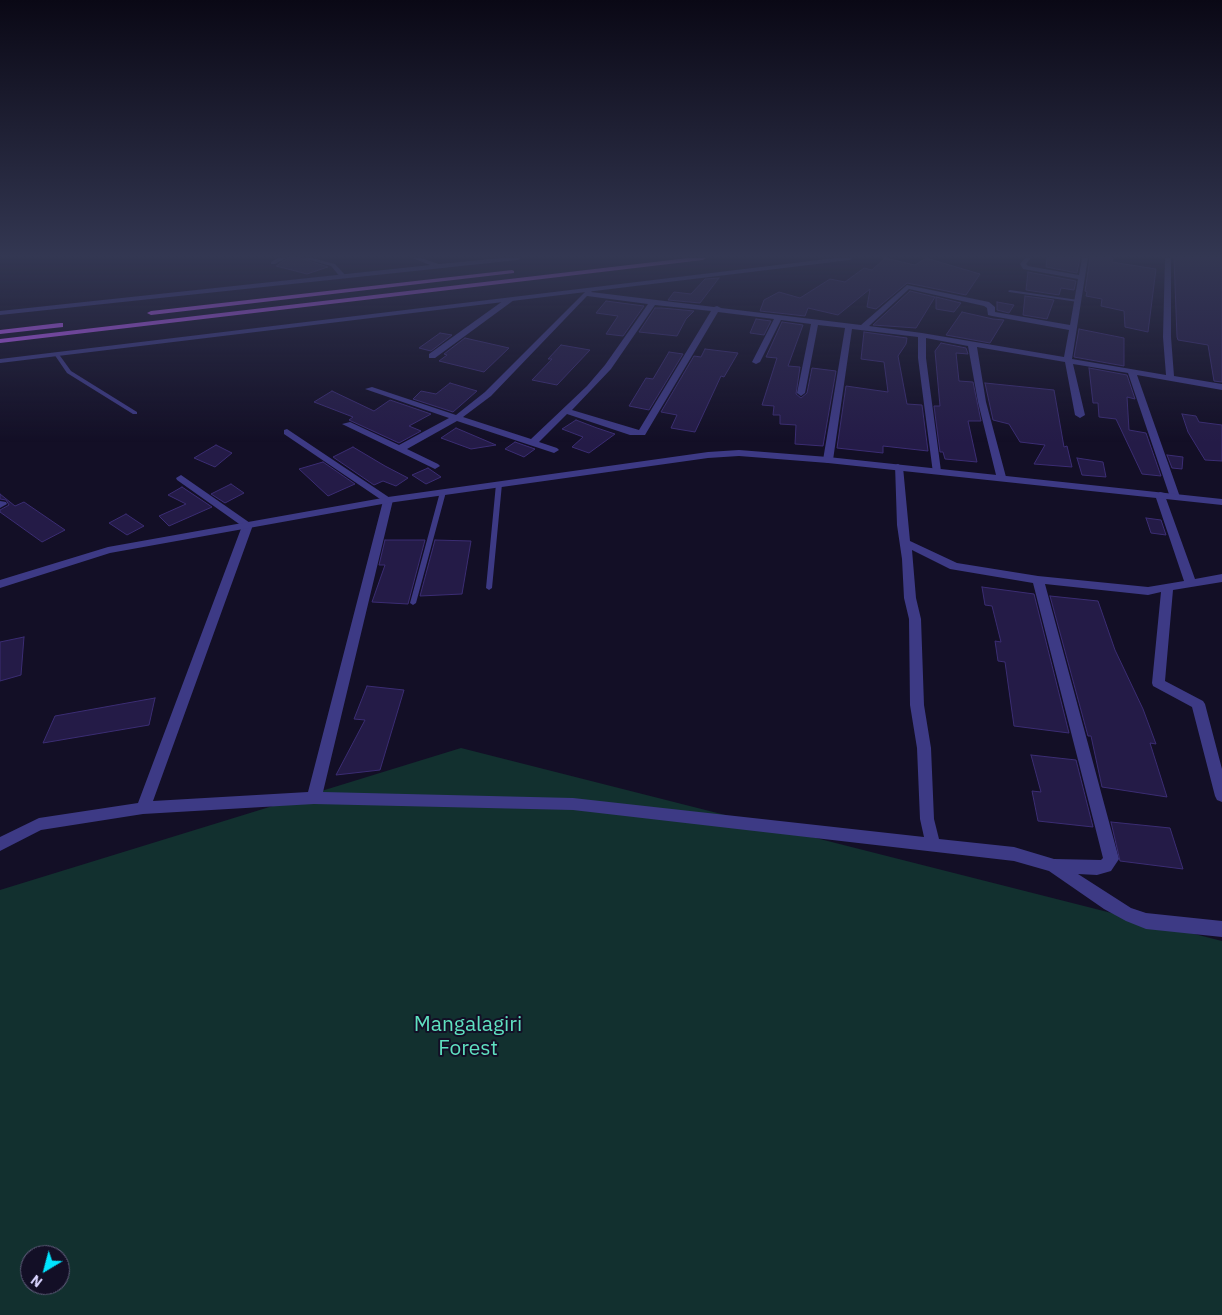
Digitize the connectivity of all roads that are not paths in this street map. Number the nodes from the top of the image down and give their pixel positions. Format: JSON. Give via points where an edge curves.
{"nodes":[{"id":1,"x":183,"y":319,"type":"edge"},
{"id":2,"x":347,"y":319,"type":"edge"},
{"id":3,"x":483,"y":319,"type":"edge"},
{"id":4,"x":561,"y":319,"type":"edge"},
{"id":5,"x":641,"y":319,"type":"edge"},
{"id":6,"x":710,"y":319,"type":"edge"},
{"id":7,"x":777,"y":319,"type":"edge"},
{"id":8,"x":809,"y":319,"type":"edge"},
{"id":9,"x":872,"y":319,"type":"edge"},
{"id":10,"x":1025,"y":319,"type":"edge"},
{"id":11,"x":1075,"y":319,"type":"edge"},
{"id":12,"x":1167,"y":319,"type":"edge"},
{"id":13,"x":815,"y":320,"type":"junction"},
{"id":14,"x":68,"y":324,"type":"dead end"},
{"id":15,"x":849,"y":325,"type":"junction"},
{"id":16,"x":864,"y":327,"type":"junction"},
{"id":17,"x":1074,"y":328,"type":"junction"},
{"id":18,"x":0,"y":332,"type":"edge"},
{"id":19,"x":922,"y":335,"type":"junction"},
{"id":20,"x":0,"y":341,"type":"edge"},
{"id":21,"x":972,"y":344,"type":"junction"},
{"id":22,"x":56,"y":354,"type":"junction"},
{"id":23,"x":432,"y":356,"type":"dead end"},
{"id":24,"x":1068,"y":359,"type":"junction"},
{"id":25,"x":0,"y":361,"type":"edge"},
{"id":26,"x":756,"y":362,"type":"dead end"},
{"id":27,"x":1131,"y":370,"type":"junction"},
{"id":28,"x":1170,"y":377,"type":"junction"},
{"id":29,"x":1222,"y":387,"type":"edge"},
{"id":30,"x":369,"y":389,"type":"dead end"},
{"id":31,"x":801,"y":393,"type":"dead end"},
{"id":32,"x":566,"y":411,"type":"junction"},
{"id":33,"x":135,"y":413,"type":"dead end"},
{"id":34,"x":1080,"y":415,"type":"dead end"},
{"id":35,"x":458,"y":417,"type":"junction"},
{"id":36,"x":347,"y":424,"type":"dead end"},
{"id":37,"x":287,"y":432,"type":"dead end"},
{"id":38,"x":533,"y":442,"type":"junction"},
{"id":39,"x":400,"y":449,"type":"junction"},
{"id":40,"x":554,"y":450,"type":"dead end"},
{"id":41,"x":828,"y":460,"type":"junction"},
{"id":42,"x":435,"y":466,"type":"dead end"},
{"id":43,"x":898,"y":467,"type":"junction"},
{"id":44,"x":936,"y":471,"type":"junction"},
{"id":45,"x":1001,"y":477,"type":"junction"},
{"id":46,"x":181,"y":478,"type":"dead end"},
{"id":47,"x":499,"y":484,"type":"junction"},
{"id":48,"x":443,"y":492,"type":"junction"},
{"id":49,"x":1160,"y":495,"type":"junction"},
{"id":50,"x":1175,"y":497,"type":"junction"},
{"id":51,"x":388,"y":500,"type":"junction"},
{"id":52,"x":1222,"y":502,"type":"edge"},
{"id":53,"x":248,"y":525,"type":"junction"},
{"id":54,"x":905,"y":543,"type":"junction"},
{"id":55,"x":1222,"y":578,"type":"edge"},
{"id":56,"x":1038,"y":580,"type":"junction"},
{"id":57,"x":0,"y":584,"type":"edge"},
{"id":58,"x":1191,"y":584,"type":"junction"},
{"id":59,"x":489,"y":588,"type":"dead end"},
{"id":60,"x":1167,"y":589,"type":"junction"},
{"id":61,"x":413,"y":603,"type":"dead end"},
{"id":62,"x":1222,"y":796,"type":"edge"},
{"id":63,"x":314,"y":798,"type":"junction"},
{"id":64,"x":143,"y":808,"type":"junction"},
{"id":65,"x":0,"y":844,"type":"edge"},
{"id":66,"x":933,"y":844,"type":"junction"},
{"id":67,"x":1054,"y":866,"type":"junction"},
{"id":68,"x":1222,"y":930,"type":"edge"}],
"edges":[{"from":1,"to":20,"type":"main road"},
{"from":2,"to":22,"type":"street"},
{"from":3,"to":23,"type":"street"},
{"from":4,"to":35,"type":"street","via":[[488,394]]},
{"from":5,"to":32,"type":"street","via":[[608,367]]},
{"from":6,"to":32,"type":"street","via":[[642,433],[633,434]]},
{"from":7,"to":26,"type":"street"},
{"from":8,"to":13,"type":"street"},
{"from":9,"to":16,"type":"street"},
{"from":10,"to":17,"type":"street"},
{"from":11,"to":17,"type":"street"},
{"from":12,"to":28,"type":"street"},
{"from":13,"to":15,"type":"street"},
{"from":13,"to":31,"type":"street"},
{"from":14,"to":18,"type":"main road"},
{"from":15,"to":16,"type":"street"},
{"from":15,"to":41,"type":"street"},
{"from":16,"to":19,"type":"street"},
{"from":17,"to":24,"type":"street"},
{"from":19,"to":21,"type":"street"},
{"from":19,"to":44,"type":"street"},
{"from":21,"to":24,"type":"street"},
{"from":21,"to":45,"type":"street","via":[[982,402]]},
{"from":22,"to":25,"type":"street"},
{"from":22,"to":33,"type":"lane","via":[[69,372]]},
{"from":24,"to":27,"type":"street"},
{"from":24,"to":34,"type":"street"},
{"from":27,"to":28,"type":"street"},
{"from":27,"to":50,"type":"street"},
{"from":28,"to":29,"type":"street"},
{"from":30,"to":35,"type":"street"},
{"from":32,"to":38,"type":"street"},
{"from":35,"to":38,"type":"street"},
{"from":35,"to":39,"type":"street"},
{"from":36,"to":39,"type":"street"},
{"from":37,"to":51,"type":"street"},
{"from":38,"to":40,"type":"street"},
{"from":39,"to":42,"type":"street"},
{"from":41,"to":43,"type":"street"},
{"from":41,"to":47,"type":"street","via":[[708,455]]},
{"from":43,"to":44,"type":"street"},
{"from":43,"to":54,"type":"street"},
{"from":44,"to":45,"type":"street"},
{"from":45,"to":49,"type":"street"},
{"from":46,"to":53,"type":"street"},
{"from":47,"to":48,"type":"street"},
{"from":47,"to":59,"type":"lane"},
{"from":48,"to":51,"type":"street"},
{"from":48,"to":61,"type":"lane"},
{"from":49,"to":50,"type":"street"},
{"from":49,"to":58,"type":"street"},
{"from":50,"to":52,"type":"street"},
{"from":51,"to":53,"type":"street"},
{"from":51,"to":63,"type":"street"},
{"from":53,"to":57,"type":"street","via":[[108,550]]},
{"from":53,"to":64,"type":"street"},
{"from":54,"to":56,"type":"street","via":[[954,566]]},
{"from":54,"to":66,"type":"street","via":[[915,619],[927,819]]},
{"from":55,"to":58,"type":"street"},
{"from":56,"to":60,"type":"street","via":[[1148,591]]},
{"from":56,"to":67,"type":"street","via":[[1111,858],[1106,866],[1098,868]]},
{"from":58,"to":60,"type":"street"},
{"from":60,"to":62,"type":"street","via":[[1158,683],[1198,704]]},
{"from":63,"to":64,"type":"street"},
{"from":63,"to":66,"type":"street","via":[[573,804]]},
{"from":64,"to":65,"type":"street","via":[[39,824]]},
{"from":66,"to":67,"type":"street","via":[[1014,854]]},
{"from":67,"to":68,"type":"street","via":[[1126,914],[1146,921]]}]}
